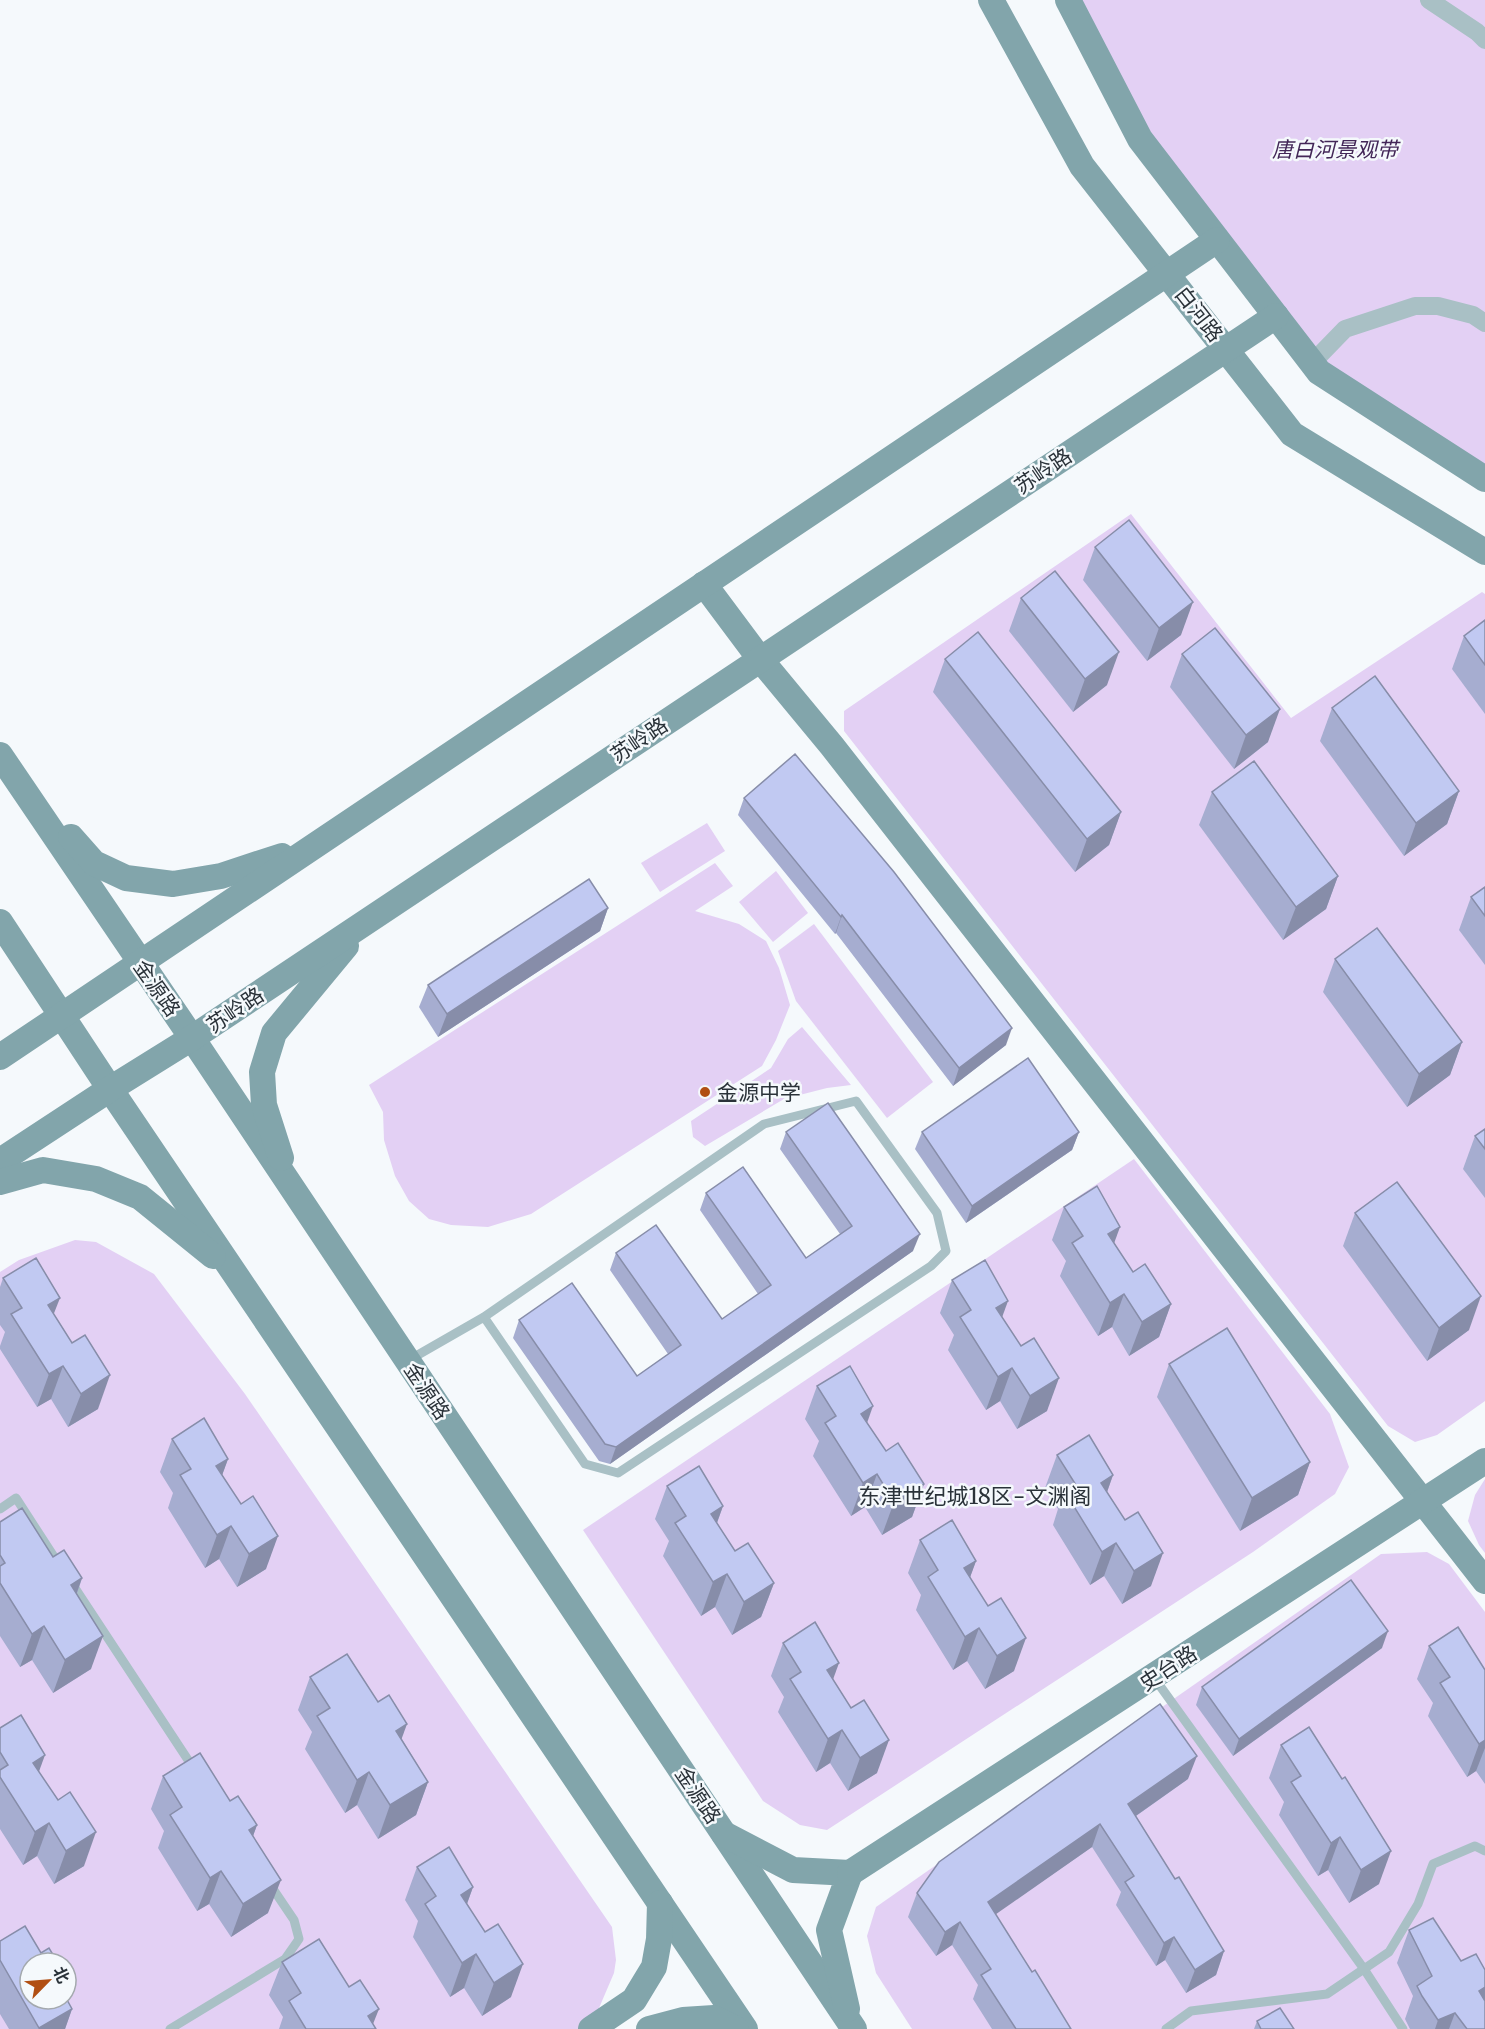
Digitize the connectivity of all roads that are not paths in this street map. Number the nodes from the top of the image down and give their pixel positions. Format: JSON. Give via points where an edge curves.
{"nodes":[{"id":1,"x":991,"y":0,"type":"edge"},
{"id":2,"x":1068,"y":0,"type":"edge"},
{"id":3,"x":1429,"y":0,"type":"edge"},
{"id":4,"x":1485,"y":40,"type":"edge"},
{"id":5,"x":1218,"y":240,"type":"junction"},
{"id":6,"x":1167,"y":273,"type":"junction"},
{"id":7,"x":1276,"y":315,"type":"junction"},
{"id":8,"x":1485,"y":323,"type":"edge"},
{"id":9,"x":1226,"y":349,"type":"junction"},
{"id":10,"x":1312,"y":363,"type":"junction"},
{"id":11,"x":1485,"y":479,"type":"edge"},
{"id":12,"x":1485,"y":552,"type":"edge"},
{"id":13,"x":704,"y":584,"type":"junction"},
{"id":14,"x":760,"y":659,"type":"junction"},
{"id":15,"x":5,"y":762,"type":"edge"},
{"id":16,"x":314,"y":845,"type":"junction"},
{"id":17,"x":0,"y":922,"type":"edge"},
{"id":18,"x":366,"y":923,"type":"junction"},
{"id":19,"x":139,"y":962,"type":"junction"},
{"id":20,"x":62,"y":1015,"type":"junction"},
{"id":21,"x":192,"y":1038,"type":"junction"},
{"id":22,"x":0,"y":1057,"type":"edge"},
{"id":23,"x":110,"y":1089,"type":"junction"},
{"id":24,"x":0,"y":1161,"type":"edge"},
{"id":25,"x":0,"y":1182,"type":"edge"},
{"id":26,"x":300,"y":1202,"type":"junction"},
{"id":27,"x":233,"y":1272,"type":"junction"},
{"id":28,"x":484,"y":1317,"type":"junction"},
{"id":29,"x":407,"y":1361,"type":"junction"},
{"id":30,"x":1485,"y":1461,"type":"edge"},
{"id":31,"x":1424,"y":1501,"type":"junction"},
{"id":32,"x":0,"y":1509,"type":"edge"},
{"id":33,"x":1485,"y":1581,"type":"edge"},
{"id":34,"x":1154,"y":1677,"type":"junction"},
{"id":35,"x":202,"y":1781,"type":"edge"},
{"id":36,"x":723,"y":1833,"type":"junction"},
{"id":37,"x":1485,"y":1851,"type":"edge"},
{"id":38,"x":850,"y":1874,"type":"junction"},
{"id":39,"x":265,"y":1877,"type":"edge"},
{"id":40,"x":660,"y":1903,"type":"junction"},
{"id":41,"x":1364,"y":1969,"type":"junction"},
{"id":42,"x":852,"y":2026,"type":"edge"},
{"id":43,"x":170,"y":2029,"type":"edge"},
{"id":44,"x":591,"y":2029,"type":"edge"},
{"id":45,"x":649,"y":2029,"type":"edge"},
{"id":46,"x":736,"y":2029,"type":"edge"},
{"id":47,"x":746,"y":2029,"type":"edge"},
{"id":48,"x":1166,"y":2029,"type":"edge"},
{"id":49,"x":1403,"y":2029,"type":"edge"}],
"edges":[{"from":1,"to":6,"type":"main road","name":"白河路","via":[[1082,166]]},
{"from":2,"to":5,"type":"main road","via":[[1140,139]]},
{"from":3,"to":4,"type":"street"},
{"from":5,"to":6,"type":"main road"},
{"from":5,"to":7,"type":"main road"},
{"from":6,"to":9,"type":"main road","name":"白河路"},
{"from":6,"to":13,"type":"main road"},
{"from":7,"to":9,"type":"main road","name":"苏岭路"},
{"from":7,"to":10,"type":"main road"},
{"from":8,"to":10,"type":"street","via":[[1473,315],[1438,306],[1416,306],[1345,329]]},
{"from":9,"to":12,"type":"main road","name":"白河路","via":[[1292,434]]},
{"from":9,"to":14,"type":"main road","name":"苏岭路"},
{"from":10,"to":11,"type":"main road","via":[[1319,372]]},
{"from":13,"to":14,"type":"main road"},
{"from":13,"to":16,"type":"main road"},
{"from":14,"to":18,"type":"main road","name":"苏岭路"},
{"from":14,"to":31,"type":"main road"},
{"from":15,"to":16,"type":"main road","via":[[94,863],[126,878],[173,884],[221,876]]},
{"from":15,"to":19,"type":"main road","name":"金源路"},
{"from":16,"to":19,"type":"main road"},
{"from":17,"to":20,"type":"main road"},
{"from":18,"to":21,"type":"main road","name":"苏岭路"},
{"from":18,"to":26,"type":"main road","via":[[274,1033],[262,1072],[264,1105]]},
{"from":19,"to":20,"type":"main road"},
{"from":19,"to":21,"type":"main road","name":"金源路"},
{"from":20,"to":22,"type":"main road"},
{"from":20,"to":23,"type":"main road"},
{"from":21,"to":23,"type":"main road","name":"苏岭路"},
{"from":21,"to":26,"type":"main road","name":"金源路"},
{"from":23,"to":24,"type":"main road","name":"苏岭路"},
{"from":23,"to":27,"type":"main road"},
{"from":25,"to":27,"type":"main road","via":[[44,1170],[96,1179],[140,1197]]},
{"from":26,"to":29,"type":"main road","name":"金源路"},
{"from":27,"to":40,"type":"main road"},
{"from":28,"to":28,"type":"lane","via":[[764,1124],[856,1101],[937,1213],[946,1251],[931,1266],[618,1473],[585,1464]]},
{"from":28,"to":29,"type":"lane"},
{"from":29,"to":36,"type":"main road","name":"金源路"},
{"from":30,"to":31,"type":"main road","name":"史台路"},
{"from":31,"to":33,"type":"main road"},
{"from":31,"to":34,"type":"main road","name":"史台路"},
{"from":32,"to":35,"type":"lane","via":[[16,1498]]},
{"from":34,"to":38,"type":"main road","name":"史台路"},
{"from":34,"to":41,"type":"lane"},
{"from":36,"to":38,"type":"main road","via":[[793,1870]]},
{"from":36,"to":42,"type":"main road","name":"金源路"},
{"from":37,"to":41,"type":"lane","via":[[1475,1846],[1433,1864],[1418,1904],[1389,1952]]},
{"from":38,"to":42,"type":"main road","via":[[829,1930]]},
{"from":39,"to":43,"type":"lane","via":[[294,1920],[299,1939],[285,1959]]},
{"from":40,"to":44,"type":"main road","via":[[654,1968],[634,2000]]},
{"from":40,"to":47,"type":"main road"},
{"from":41,"to":48,"type":"lane","via":[[1328,1994],[1191,2012]]},
{"from":41,"to":49,"type":"lane"},
{"from":45,"to":46,"type":"main road","via":[[683,2020],[714,2018]]}]}
